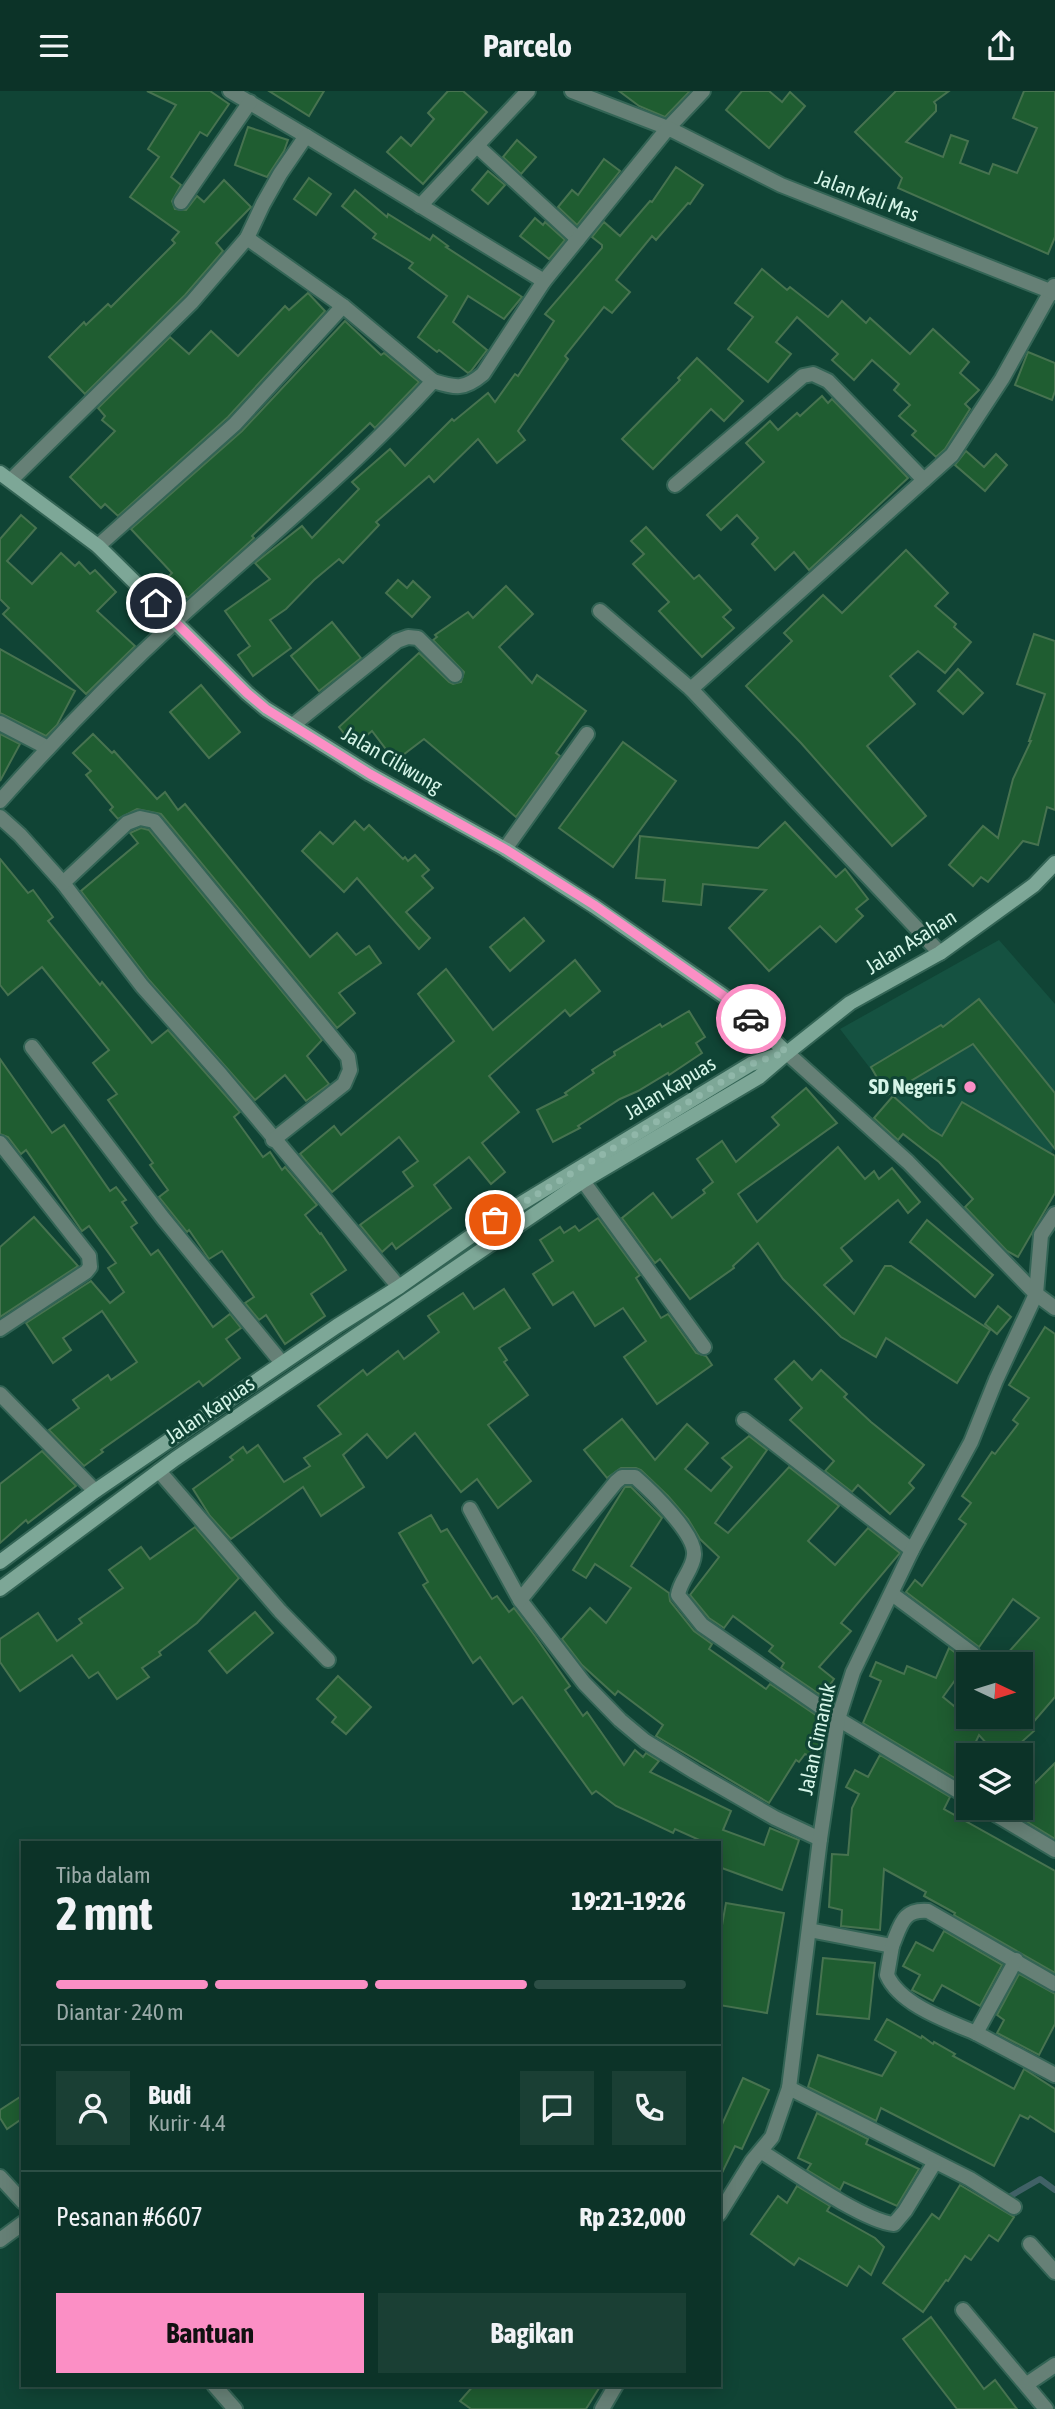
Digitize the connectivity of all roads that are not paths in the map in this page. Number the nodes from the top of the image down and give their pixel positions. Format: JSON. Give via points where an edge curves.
{"nodes":[{"id":1,"x":230,"y":91,"type":"edge"},
{"id":2,"x":528,"y":91,"type":"edge"},
{"id":3,"x":572,"y":91,"type":"edge"},
{"id":4,"x":703,"y":91,"type":"edge"},
{"id":5,"x":250,"y":102,"type":"junction"},
{"id":6,"x":668,"y":128,"type":"junction"},
{"id":7,"x":306,"y":136,"type":"junction"},
{"id":8,"x":477,"y":146,"type":"junction"},
{"id":9,"x":181,"y":202,"type":"dead end"},
{"id":10,"x":420,"y":206,"type":"junction"},
{"id":11,"x":247,"y":238,"type":"junction"},
{"id":12,"x":578,"y":239,"type":"junction"},
{"id":13,"x":544,"y":281,"type":"junction"},
{"id":14,"x":1054,"y":290,"type":"edge"},
{"id":15,"x":343,"y":306,"type":"junction"},
{"id":16,"x":433,"y":381,"type":"junction"},
{"id":17,"x":5,"y":477,"type":"edge"},
{"id":18,"x":923,"y":481,"type":"junction"},
{"id":19,"x":675,"y":485,"type":"dead end"},
{"id":20,"x":98,"y":546,"type":"junction"},
{"id":21,"x":600,"y":611,"type":"dead end"},
{"id":22,"x":175,"y":622,"type":"junction"},
{"id":23,"x":455,"y":675,"type":"dead end"},
{"id":24,"x":691,"y":689,"type":"junction"},
{"id":25,"x":0,"y":723,"type":"edge"},
{"id":26,"x":293,"y":725,"type":"junction"},
{"id":27,"x":587,"y":734,"type":"dead end"},
{"id":28,"x":48,"y":748,"type":"junction"},
{"id":29,"x":0,"y":801,"type":"edge"},
{"id":30,"x":0,"y":817,"type":"edge"},
{"id":31,"x":505,"y":849,"type":"junction"},
{"id":32,"x":1055,"y":863,"type":"edge"},
{"id":33,"x":63,"y":883,"type":"junction"},
{"id":34,"x":940,"y":953,"type":"junction"},
{"id":35,"x":32,"y":1047,"type":"dead end"},
{"id":36,"x":786,"y":1052,"type":"junction"},
{"id":37,"x":273,"y":1140,"type":"junction"},
{"id":38,"x":0,"y":1143,"type":"edge"},
{"id":39,"x":583,"y":1181,"type":"junction"},
{"id":40,"x":1055,"y":1214,"type":"edge"},
{"id":41,"x":399,"y":1287,"type":"junction"},
{"id":42,"x":1036,"y":1294,"type":"junction"},
{"id":43,"x":1055,"y":1308,"type":"edge"},
{"id":44,"x":0,"y":1328,"type":"edge"},
{"id":45,"x":704,"y":1347,"type":"dead end"},
{"id":46,"x":282,"y":1363,"type":"junction"},
{"id":47,"x":0,"y":1394,"type":"edge"},
{"id":48,"x":744,"y":1420,"type":"dead end"},
{"id":49,"x":159,"y":1471,"type":"junction"},
{"id":50,"x":95,"y":1491,"type":"junction"},
{"id":51,"x":470,"y":1509,"type":"dead end"},
{"id":52,"x":912,"y":1550,"type":"junction"},
{"id":53,"x":0,"y":1562,"type":"edge"},
{"id":54,"x":0,"y":1589,"type":"edge"},
{"id":55,"x":892,"y":1594,"type":"junction"},
{"id":56,"x":520,"y":1600,"type":"junction"},
{"id":57,"x":969,"y":1652,"type":"edge"},
{"id":58,"x":328,"y":1660,"type":"dead end"},
{"id":59,"x":838,"y":1719,"type":"junction"},
{"id":60,"x":956,"y":1790,"type":"edge"},
{"id":61,"x":1005,"y":1820,"type":"edge"},
{"id":62,"x":820,"y":1839,"type":"junction"},
{"id":63,"x":1055,"y":1850,"type":"edge"},
{"id":64,"x":808,"y":1930,"type":"junction"},
{"id":65,"x":892,"y":1945,"type":"junction"},
{"id":66,"x":1016,"y":1960,"type":"junction"},
{"id":67,"x":1055,"y":1984,"type":"edge"},
{"id":68,"x":976,"y":2033,"type":"junction"},
{"id":69,"x":1055,"y":2075,"type":"edge"},
{"id":70,"x":789,"y":2088,"type":"junction"},
{"id":71,"x":762,"y":2153,"type":"junction"},
{"id":72,"x":935,"y":2162,"type":"junction"},
{"id":73,"x":0,"y":2177,"type":"edge"},
{"id":74,"x":21,"y":2200,"type":"edge"},
{"id":75,"x":1014,"y":2207,"type":"dead end"},
{"id":76,"x":721,"y":2211,"type":"edge"},
{"id":77,"x":21,"y":2225,"type":"edge"},
{"id":78,"x":0,"y":2241,"type":"edge"},
{"id":79,"x":1030,"y":2243,"type":"dead end"},
{"id":80,"x":1055,"y":2271,"type":"edge"},
{"id":81,"x":963,"y":2310,"type":"dead end"},
{"id":82,"x":1055,"y":2365,"type":"edge"},
{"id":83,"x":1027,"y":2384,"type":"junction"},
{"id":84,"x":216,"y":2387,"type":"edge"},
{"id":85,"x":615,"y":2387,"type":"edge"},
{"id":86,"x":235,"y":2409,"type":"edge"},
{"id":87,"x":602,"y":2409,"type":"edge"},
{"id":88,"x":1046,"y":2409,"type":"edge"}],
"edges":[{"from":1,"to":5,"type":"street"},
{"from":2,"to":8,"type":"street"},
{"from":3,"to":6,"type":"street","name":"Jalan Kali Mas"},
{"from":4,"to":6,"type":"street"},
{"from":5,"to":7,"type":"street"},
{"from":5,"to":9,"type":"street"},
{"from":6,"to":12,"type":"street"},
{"from":6,"to":14,"type":"street","name":"Jalan Kali Mas","via":[[780,185]]},
{"from":7,"to":10,"type":"street"},
{"from":7,"to":11,"type":"street","via":[[274,184]]},
{"from":8,"to":10,"type":"street"},
{"from":8,"to":12,"type":"street"},
{"from":10,"to":13,"type":"street"},
{"from":11,"to":15,"type":"street"},
{"from":11,"to":17,"type":"street","via":[[192,302]]},
{"from":12,"to":13,"type":"street"},
{"from":13,"to":16,"type":"street","via":[[472,384],[463,387]]},
{"from":14,"to":18,"type":"street","via":[[952,455]]},
{"from":15,"to":16,"type":"street"},
{"from":15,"to":20,"type":"street","via":[[235,424]]},
{"from":16,"to":22,"type":"street","via":[[352,463]]},
{"from":17,"to":20,"type":"street","name":"Jalan Ciliwung"},
{"from":18,"to":19,"type":"street","via":[[828,381],[813,374],[803,376]]},
{"from":18,"to":24,"type":"street"},
{"from":20,"to":22,"type":"street","name":"Jalan Ciliwung"},
{"from":21,"to":24,"type":"street"},
{"from":22,"to":26,"type":"street","name":"Jalan Ciliwung","via":[[247,693]]},
{"from":22,"to":28,"type":"street"},
{"from":23,"to":26,"type":"street","via":[[418,638],[408,637],[397,641]]},
{"from":24,"to":34,"type":"street"},
{"from":25,"to":28,"type":"street"},
{"from":26,"to":31,"type":"street","name":"Jalan Ciliwung"},
{"from":27,"to":31,"type":"street"},
{"from":28,"to":29,"type":"street"},
{"from":30,"to":33,"type":"street"},
{"from":31,"to":36,"type":"street","name":"Jalan Ciliwung","via":[[734,1003]]},
{"from":32,"to":34,"type":"street","name":"Jalan Asahan","via":[[1034,885]]},
{"from":33,"to":37,"type":"street","via":[[142,986]]},
{"from":33,"to":37,"type":"street","via":[[127,823],[140,818],[154,821],[348,1057],[350,1070],[344,1084]]},
{"from":34,"to":36,"type":"street","name":"Jalan Asahan","via":[[850,1003]]},
{"from":35,"to":46,"type":"street"},
{"from":36,"to":39,"type":"street","name":"Jalan Kapuas","via":[[760,1077]]},
{"from":36,"to":41,"type":"street","name":"Jalan Kapuas","via":[[751,1064],[555,1181]]},
{"from":36,"to":42,"type":"street","via":[[908,1162]]},
{"from":37,"to":41,"type":"street"},
{"from":38,"to":44,"type":"street","via":[[91,1262],[86,1272]]},
{"from":39,"to":45,"type":"street"},
{"from":39,"to":49,"type":"street","name":"Jalan Kapuas"},
{"from":40,"to":42,"type":"street","name":"Jalan Cimanuk","via":[[1041,1235]]},
{"from":41,"to":46,"type":"street","name":"Jalan Kapuas"},
{"from":42,"to":43,"type":"street"},
{"from":42,"to":52,"type":"street","name":"Jalan Cimanuk","via":[[971,1443]]},
{"from":46,"to":50,"type":"street","name":"Jalan Kapuas"},
{"from":47,"to":50,"type":"street"},
{"from":48,"to":52,"type":"street"},
{"from":49,"to":54,"type":"street","name":"Jalan Kapuas"},
{"from":49,"to":58,"type":"street"},
{"from":50,"to":53,"type":"street","name":"Jalan Kapuas"},
{"from":51,"to":56,"type":"street"},
{"from":52,"to":55,"type":"street","name":"Jalan Cimanuk"},
{"from":55,"to":57,"type":"street"},
{"from":55,"to":59,"type":"street","name":"Jalan Cimanuk","via":[[853,1672]]},
{"from":56,"to":59,"type":"street","via":[[617,1482],[635,1477],[693,1543],[691,1567],[679,1587],[685,1606],[702,1625]]},
{"from":56,"to":62,"type":"street","via":[[584,1683],[645,1741],[738,1798]]},
{"from":59,"to":60,"type":"street"},
{"from":59,"to":62,"type":"street","name":"Jalan Cimanuk"},
{"from":61,"to":63,"type":"street"},
{"from":62,"to":64,"type":"street","name":"Jalan Cimanuk"},
{"from":64,"to":65,"type":"street"},
{"from":64,"to":70,"type":"street","name":"Jalan Cimanuk"},
{"from":65,"to":66,"type":"street","via":[[905,1916],[928,1911]]},
{"from":65,"to":68,"type":"street","via":[[887,1975],[894,1986],[920,2008]]},
{"from":66,"to":67,"type":"street"},
{"from":66,"to":68,"type":"street"},
{"from":68,"to":69,"type":"street"},
{"from":70,"to":71,"type":"street","name":"Jalan Cimanuk"},
{"from":70,"to":72,"type":"street"},
{"from":71,"to":72,"type":"street","via":[[862,2213],[894,2224]]},
{"from":71,"to":76,"type":"street","name":"Jalan Cimanuk","via":[[752,2161]]},
{"from":72,"to":75,"type":"street"},
{"from":73,"to":74,"type":"street"},
{"from":77,"to":78,"type":"street"},
{"from":79,"to":80,"type":"street"},
{"from":81,"to":83,"type":"street"},
{"from":82,"to":83,"type":"street"},
{"from":83,"to":88,"type":"street"},
{"from":84,"to":86,"type":"street"},
{"from":85,"to":87,"type":"street"}]}
